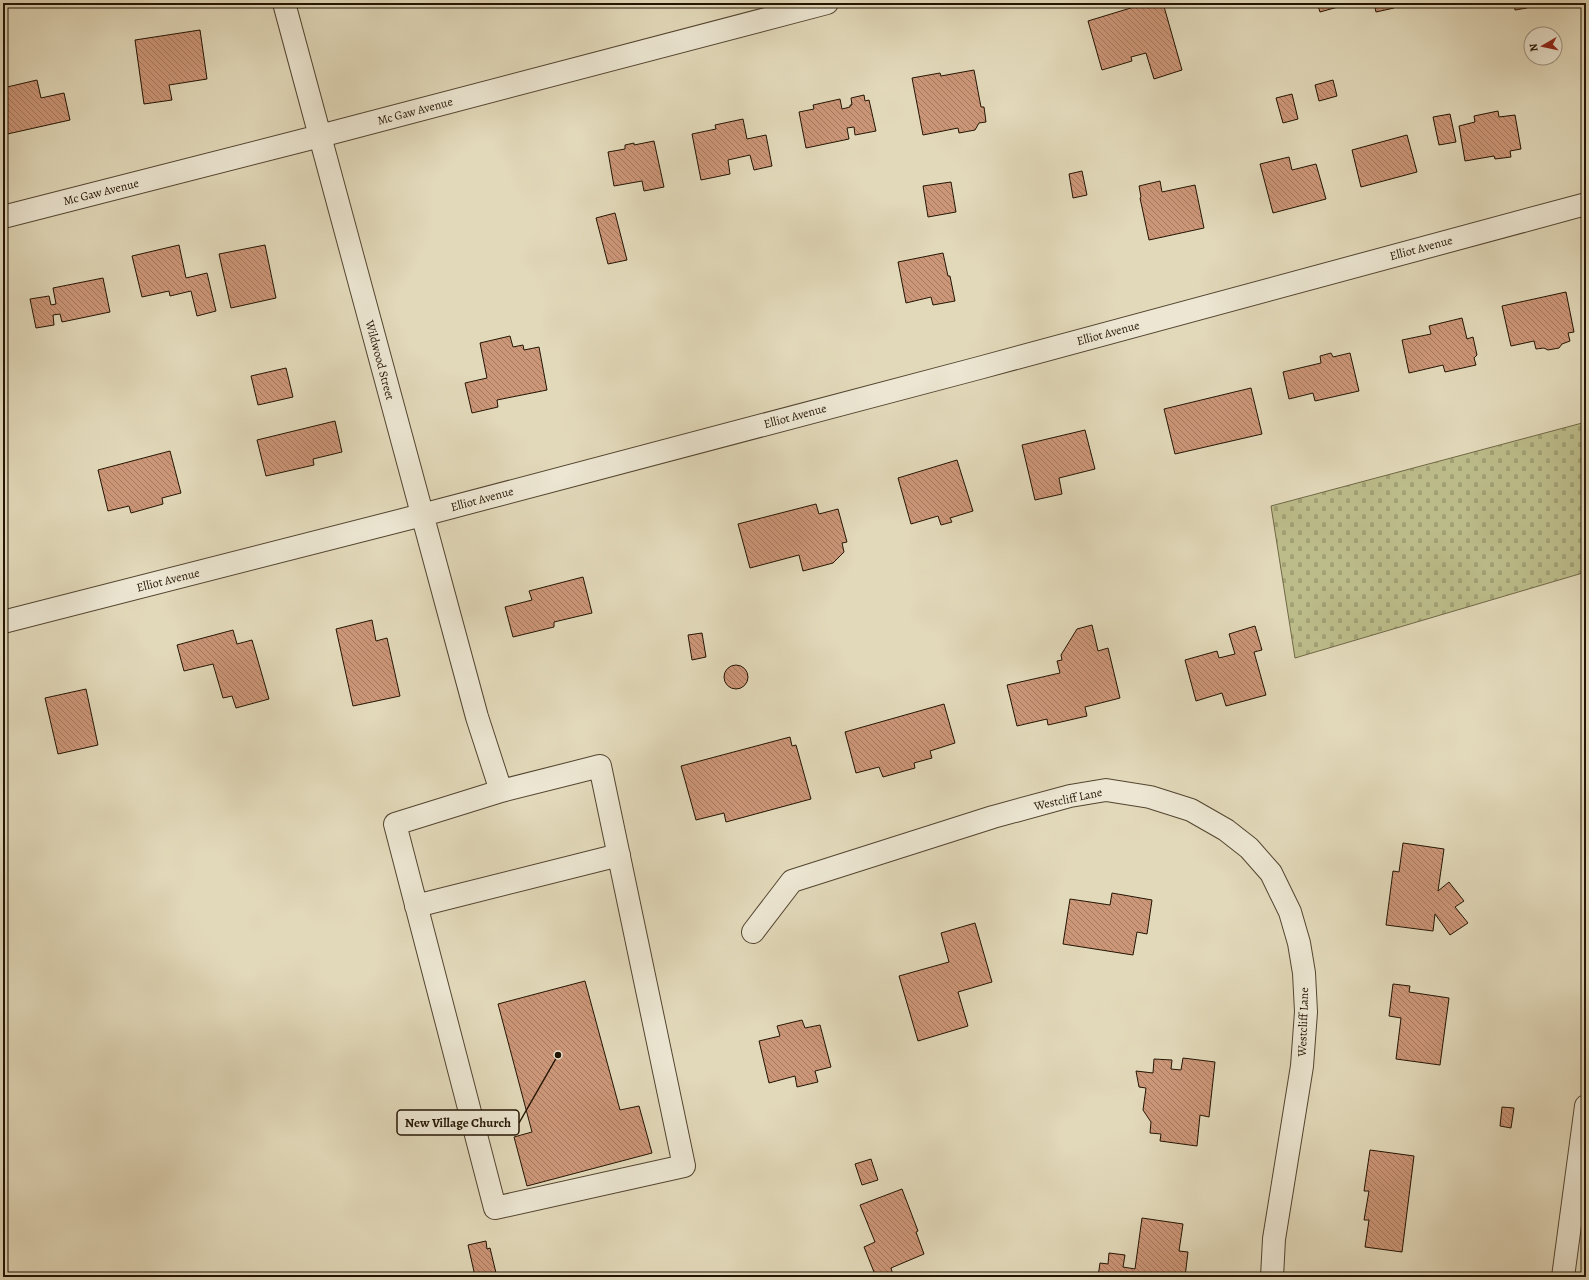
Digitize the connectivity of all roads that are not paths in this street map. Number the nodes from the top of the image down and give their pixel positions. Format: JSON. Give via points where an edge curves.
{"nodes":[{"id":1,"x":284,"y":3,"type":"edge"},
{"id":2,"x":827,"y":3,"type":"edge"},
{"id":3,"x":320,"y":136,"type":"junction"},
{"id":4,"x":1586,"y":204,"type":"edge"},
{"id":5,"x":3,"y":217,"type":"edge"},
{"id":6,"x":422,"y":515,"type":"junction"},
{"id":7,"x":3,"y":622,"type":"edge"},
{"id":8,"x":501,"y":791,"type":"junction"},
{"id":9,"x":619,"y":855,"type":"junction"},
{"id":10,"x":416,"y":906,"type":"junction"},
{"id":11,"x":753,"y":932,"type":"dead end"},
{"id":12,"x":1586,"y":1106,"type":"edge"},
{"id":13,"x":1272,"y":1277,"type":"edge"},
{"id":14,"x":1563,"y":1277,"type":"edge"}],
"edges":[{"from":1,"to":3,"type":"street","name":"Wildwood Street"},
{"from":2,"to":3,"type":"street","name":"Mc Gaw Avenue"},
{"from":3,"to":5,"type":"street","name":"Mc Gaw Avenue"},
{"from":3,"to":6,"type":"street","name":"Wildwood Street"},
{"from":4,"to":6,"type":"street","name":"Elliot Avenue"},
{"from":6,"to":7,"type":"street","name":"Elliot Avenue"},
{"from":6,"to":8,"type":"street","name":"Wildwood Street","via":[[476,717]]},
{"from":8,"to":9,"type":"street","via":[[600,766]]},
{"from":8,"to":10,"type":"street","via":[[395,824]]},
{"from":9,"to":10,"type":"street"},
{"from":9,"to":10,"type":"street","via":[[684,1166],[495,1208]]},
{"from":11,"to":13,"type":"street","name":"Westcliff Lane","via":[[792,881],[993,817],[1070,796],[1106,790],[1150,797],[1191,810],[1226,830],[1249,848],[1271,873],[1290,912],[1304,973],[1306,1012],[1302,1066],[1274,1240]]},
{"from":12,"to":14,"type":"street"}]}
